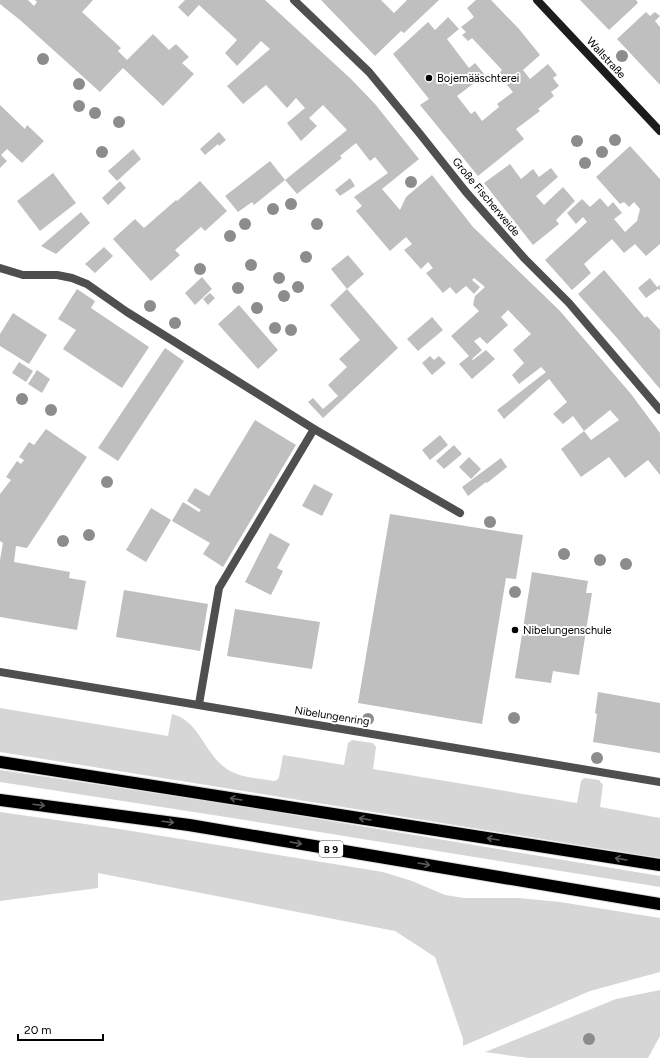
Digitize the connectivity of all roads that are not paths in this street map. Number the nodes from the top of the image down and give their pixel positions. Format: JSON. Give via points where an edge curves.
{"nodes":[{"id":1,"x":294,"y":0,"type":"edge"},
{"id":2,"x":537,"y":0,"type":"edge"},
{"id":3,"x":660,"y":131,"type":"edge"},
{"id":4,"x":0,"y":268,"type":"edge"},
{"id":5,"x":660,"y":410,"type":"edge"},
{"id":6,"x":314,"y":429,"type":"junction"},
{"id":7,"x":460,"y":513,"type":"dead end"},
{"id":8,"x":0,"y":672,"type":"edge"},
{"id":9,"x":198,"y":704,"type":"junction"},
{"id":10,"x":0,"y":762,"type":"edge"},
{"id":11,"x":660,"y":782,"type":"edge"},
{"id":12,"x":0,"y":800,"type":"edge"},
{"id":13,"x":660,"y":865,"type":"edge"},
{"id":14,"x":660,"y":904,"type":"edge"}],
"edges":[{"from":1,"to":5,"type":"street","name":"Große Fischerweide","via":[[368,72],[466,192],[525,259],[569,303]]},
{"from":2,"to":3,"type":"main road","name":"Wallstraße"},
{"from":4,"to":6,"type":"street","via":[[23,275],[57,275],[87,284],[127,312]]},
{"from":6,"to":7,"type":"street"},
{"from":6,"to":9,"type":"street","via":[[219,588]]},
{"from":8,"to":9,"type":"street","name":"Nibelungenring"},
{"from":9,"to":11,"type":"street","name":"Nibelungenring"},
{"from":13,"to":10,"type":"highway","one_way":true},
{"from":12,"to":14,"type":"highway","number":"B 9","one_way":true,"via":[[189,825]]}]}
